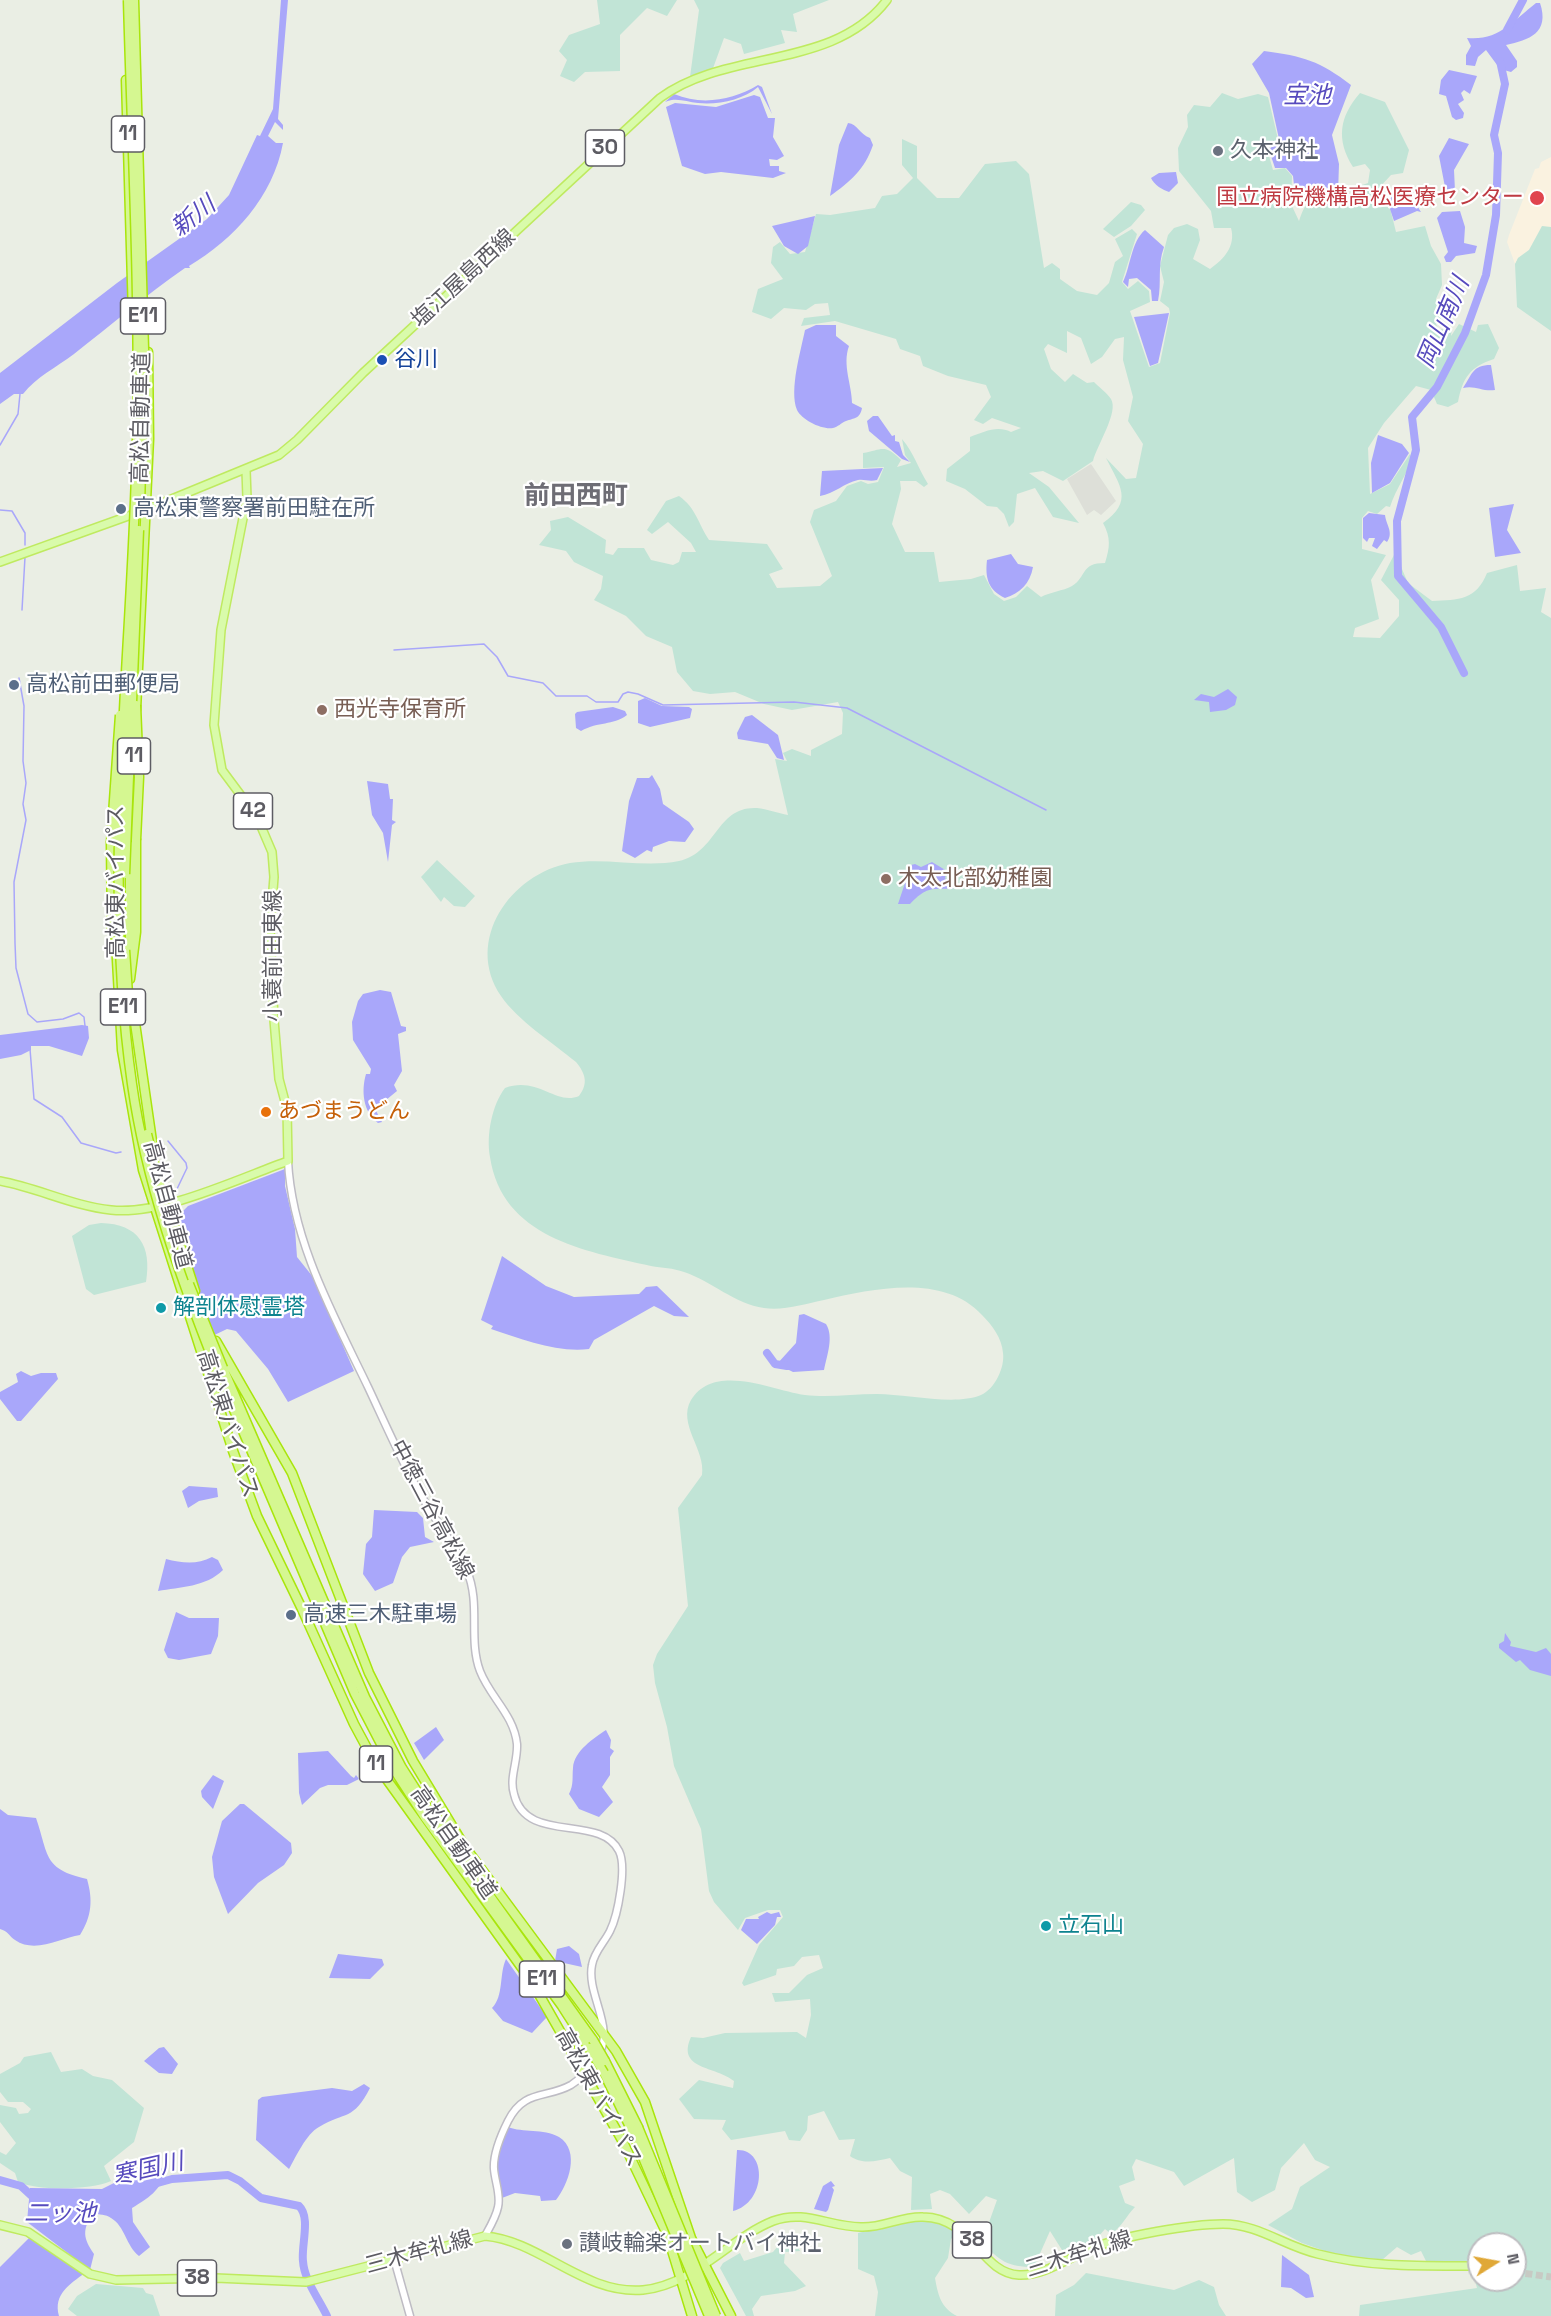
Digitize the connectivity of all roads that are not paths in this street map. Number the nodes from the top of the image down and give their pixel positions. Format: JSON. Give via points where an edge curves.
{"nodes":[{"id":1,"x":126,"y":0,"type":"edge"},
{"id":2,"x":135,"y":0,"type":"edge"},
{"id":3,"x":887,"y":0,"type":"edge"},
{"id":4,"x":246,"y":470,"type":"junction"},
{"id":5,"x":145,"y":510,"type":"junction"},
{"id":6,"x":131,"y":515,"type":"junction"},
{"id":7,"x":0,"y":562,"type":"edge"},
{"id":8,"x":132,"y":632,"type":"junction"},
{"id":9,"x":117,"y":971,"type":"junction"},
{"id":10,"x":130,"y":979,"type":"junction"},
{"id":11,"x":288,"y":1161,"type":"junction"},
{"id":12,"x":0,"y":1181,"type":"edge"},
{"id":13,"x":167,"y":1204,"type":"junction"},
{"id":14,"x":153,"y":1207,"type":"junction"},
{"id":15,"x":604,"y":2034,"type":"junction"},
{"id":16,"x":591,"y":2044,"type":"junction"},
{"id":17,"x":584,"y":2072,"type":"junction"},
{"id":18,"x":635,"y":2129,"type":"junction"},
{"id":19,"x":0,"y":2225,"type":"edge"},
{"id":20,"x":485,"y":2236,"type":"junction"},
{"id":21,"x":394,"y":2259,"type":"junction"},
{"id":22,"x":703,"y":2264,"type":"junction"},
{"id":23,"x":1467,"y":2266,"type":"edge"},
{"id":24,"x":682,"y":2278,"type":"junction"},
{"id":25,"x":410,"y":2316,"type":"edge"},
{"id":26,"x":692,"y":2316,"type":"edge"},
{"id":27,"x":709,"y":2316,"type":"edge"},
{"id":28,"x":716,"y":2316,"type":"edge"},
{"id":29,"x":731,"y":2316,"type":"edge"}],
"edges":[{"from":1,"to":6,"type":"highway","name":"高松東バイパス","number":"11","via":[[135,400]]},
{"from":1,"to":8,"type":"highway","name":"高松自動車道","number":"E11","bridge":true,"via":[[138,394]]},
{"from":2,"to":5,"type":"highway","name":"高松東バイパス","number":"11","bridge":true,"via":[[146,305]]},
{"from":2,"to":8,"type":"highway","name":"高松自動車道","number":"E11","bridge":true,"via":[[144,393]]},
{"from":3,"to":4,"type":"main road","name":"塩江屋島西線","number":"30","via":[[863,24],[837,38],[708,75],[664,95],[364,371],[289,448]]},
{"from":4,"to":5,"type":"main road","name":"塩江屋島西線","number":"30"},
{"from":4,"to":11,"type":"main road","name":"小蓑前田東線","number":"42","via":[[247,498],[219,645],[214,728],[222,770],[257,817],[272,852],[273,1020],[279,1079],[287,1109]]},
{"from":5,"to":6,"type":"main road","name":"塩江屋島西線","number":"30"},
{"from":5,"to":10,"type":"highway","name":"高松東バイパス","number":"11","via":[[130,826]]},
{"from":6,"to":7,"type":"main road","name":"塩江屋島西線","number":"30"},
{"from":6,"to":9,"type":"highway","name":"高松東バイパス","number":"11","via":[[117,826]]},
{"from":8,"to":9,"type":"highway","bridge":true,"via":[[115,760],[111,843],[110,912]]},
{"from":8,"to":10,"type":"highway","bridge":true,"via":[[139,777],[136,932]]},
{"from":8,"to":16,"type":"highway","name":"高松自動車道","number":"E11","bridge":true,"via":[[124,927],[137,1086],[167,1215],[186,1276],[220,1369],[355,1694],[395,1771],[432,1828]]},
{"from":9,"to":14,"type":"highway","name":"高松東バイパス","number":"11","via":[[126,1083]]},
{"from":10,"to":13,"type":"highway","name":"高松東バイパス","number":"11","via":[[141,1081]]},
{"from":11,"to":13,"type":"main road"},
{"from":11,"to":15,"type":"main road","name":"中徳三谷高松線","via":[[301,1228],[336,1321],[406,1468],[472,1582],[477,1659],[480,1672],[514,1730],[517,1745],[512,1780],[519,1806],[537,1822],[600,1835],[610,1840],[621,1856],[622,1875],[612,1926],[592,1963]]},
{"from":12,"to":14,"type":"main road","via":[[101,1209]]},
{"from":13,"to":14,"type":"main road"},
{"from":13,"to":15,"type":"highway","name":"高松東バイパス","number":"11","bridge":true,"via":[[193,1286],[217,1344],[292,1473],[369,1673],[408,1753],[465,1847]]},
{"from":14,"to":17,"type":"highway","name":"高松東バイパス","number":"11","via":[[248,1493],[354,1724],[387,1782],[532,1982]]},
{"from":15,"to":17,"type":"main road","via":[[599,2055]]},
{"from":15,"to":22,"type":"highway","name":"高松東バイパス","number":"11","via":[[625,2063],[645,2102],[681,2213]]},
{"from":16,"to":18,"type":"highway","name":"高松自動車道","number":"E11","bridge":true},
{"from":16,"to":18,"type":"highway","name":"高松自動車道","number":"E11","bridge":true,"via":[[605,2061]]},
{"from":17,"to":20,"type":"main road","via":[[572,2085],[528,2098],[509,2119],[494,2165],[498,2210]]},
{"from":17,"to":24,"type":"highway","name":"高松東バイパス","number":"11","via":[[657,2210]]},
{"from":18,"to":27,"type":"highway","name":"高松自動車道","number":"E11","bridge":true},
{"from":18,"to":28,"type":"highway","name":"高松自動車道","number":"E11","bridge":true},
{"from":19,"to":21,"type":"main road","name":"三木牟礼線","number":"38","via":[[39,2239],[90,2274],[116,2280],[216,2278],[309,2282]]},
{"from":20,"to":21,"type":"main road","name":"三木牟礼線","number":"38"},
{"from":20,"to":24,"type":"main road","name":"三木牟礼線","number":"38","via":[[512,2241],[607,2286],[644,2289]]},
{"from":21,"to":25,"type":"main road"},
{"from":22,"to":23,"type":"main road","name":"三木牟礼線","number":"38","via":[[764,2225],[798,2216],[861,2228],[906,2218],[937,2218],[969,2236],[998,2268],[1020,2275],[1041,2271],[1110,2242],[1221,2224],[1254,2228],[1313,2253],[1341,2259],[1387,2265]]},
{"from":22,"to":24,"type":"main road","name":"三木牟礼線","number":"38"},
{"from":22,"to":29,"type":"highway","name":"高松東バイパス"},
{"from":24,"to":26,"type":"highway","name":"高松東バイパス"}]}
